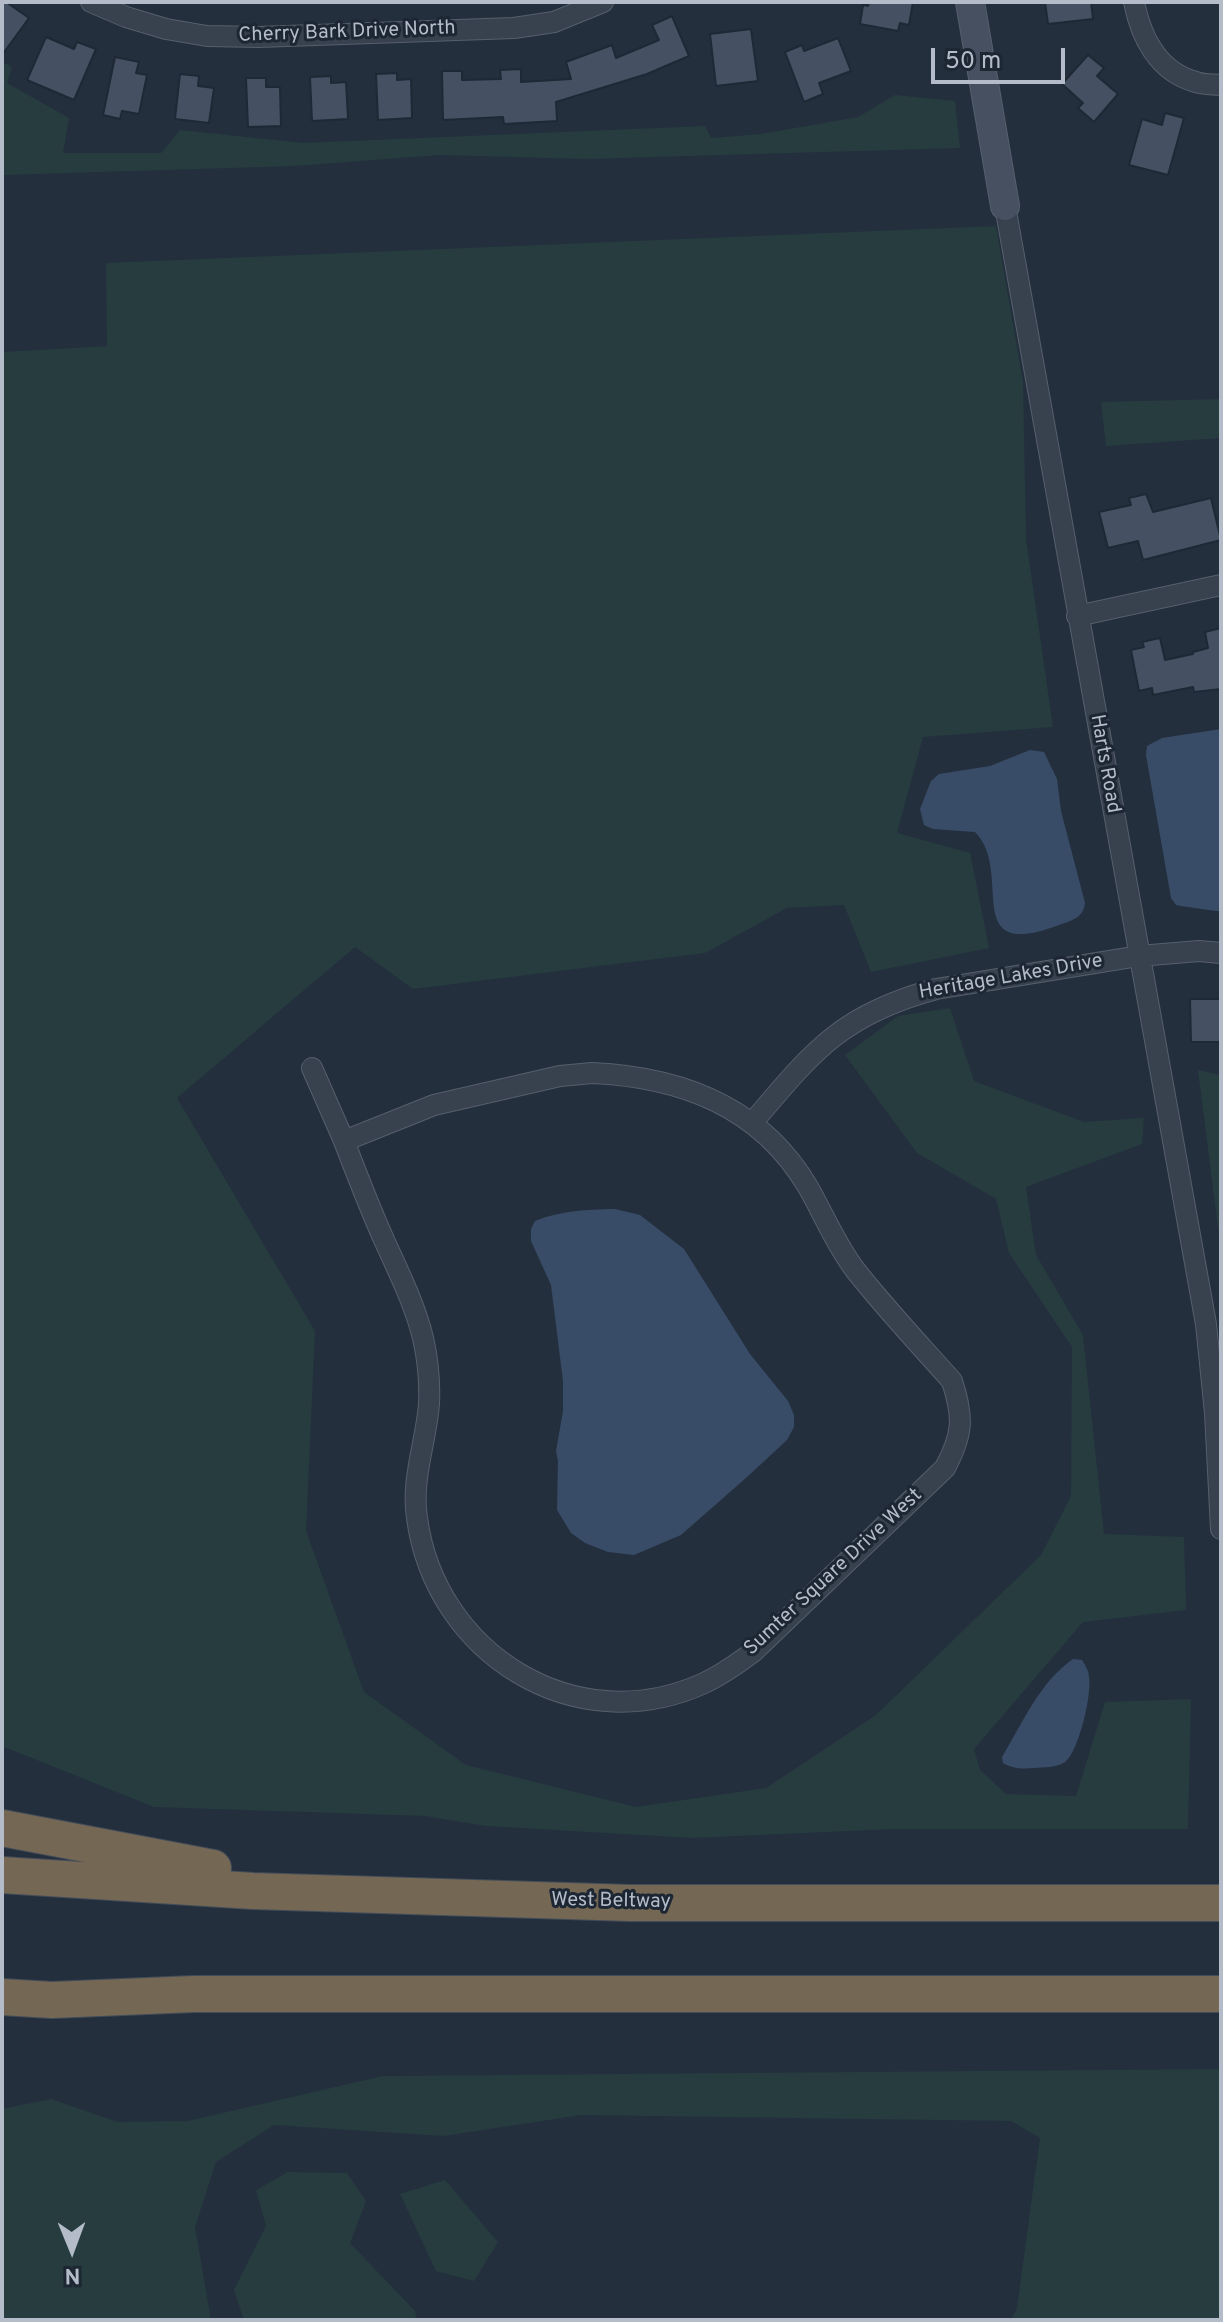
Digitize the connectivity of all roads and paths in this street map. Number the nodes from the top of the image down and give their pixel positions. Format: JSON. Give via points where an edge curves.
{"nodes":[{"id":1,"x":91,"y":2,"type":"edge"},
{"id":2,"x":603,"y":2,"type":"edge"},
{"id":3,"x":970,"y":2,"type":"edge"},
{"id":4,"x":1134,"y":2,"type":"edge"},
{"id":5,"x":1221,"y":85,"type":"edge"},
{"id":6,"x":1005,"y":206,"type":"joint"},
{"id":7,"x":1221,"y":585,"type":"edge"},
{"id":8,"x":1077,"y":616,"type":"junction"},
{"id":9,"x":1221,"y":953,"type":"edge"},
{"id":10,"x":1139,"y":956,"type":"junction"},
{"id":11,"x":312,"y":1068,"type":"dead end"},
{"id":12,"x":753,"y":1122,"type":"junction"},
{"id":13,"x":344,"y":1141,"type":"junction"},
{"id":14,"x":1218,"y":1413,"type":"edge"},
{"id":15,"x":1221,"y":1529,"type":"edge"},
{"id":16,"x":14,"y":1828,"type":"edge"},
{"id":17,"x":2,"y":1875,"type":"edge"},
{"id":18,"x":630,"y":1903,"type":"junction"},
{"id":19,"x":1221,"y":1903,"type":"edge"},
{"id":20,"x":1221,"y":1994,"type":"edge"},
{"id":21,"x":2,"y":2000,"type":"edge"}],
"edges":[{"from":1,"to":2,"type":"street","name":"Cherry Bark Drive North","via":[[166,29],[258,37],[514,28],[554,22]]},
{"from":3,"to":6,"type":"street","name":"Harts Road"},
{"from":4,"to":5,"type":"street","via":[[1149,47],[1166,66],[1195,82]]},
{"from":6,"to":8,"type":"street","name":"Harts Road"},
{"from":7,"to":8,"type":"street"},
{"from":8,"to":10,"type":"street","name":"Harts Road"},
{"from":9,"to":10,"type":"street","name":"Heritage Lakes Drive"},
{"from":10,"to":12,"type":"street","name":"Heritage Lakes Drive","via":[[904,997],[830,1037]]},
{"from":10,"to":14,"type":"street","name":"Harts Road"},
{"from":11,"to":13,"type":"street","name":"Sumter Square Drive West"},
{"from":12,"to":13,"type":"street","name":"Sumter Square Drive West","via":[[669,1083],[592,1073],[434,1105]]},
{"from":12,"to":13,"type":"street","name":"Sumter Square Drive West","via":[[787,1157],[856,1270],[952,1381],[962,1426],[945,1468],[753,1652],[700,1685],[623,1701],[586,1698],[516,1672],[484,1649],[438,1591],[416,1517],[415,1484],[429,1406],[423,1337]]},
{"from":14,"to":15,"type":"street","name":"Harts Road"},
{"from":16,"to":18,"type":"highway","via":[[203,1867]]},
{"from":17,"to":18,"type":"highway","name":"West Beltway","via":[[253,1891]]},
{"from":18,"to":19,"type":"highway","name":"West Beltway"},
{"from":20,"to":21,"type":"highway","via":[[194,1994]]}]}
